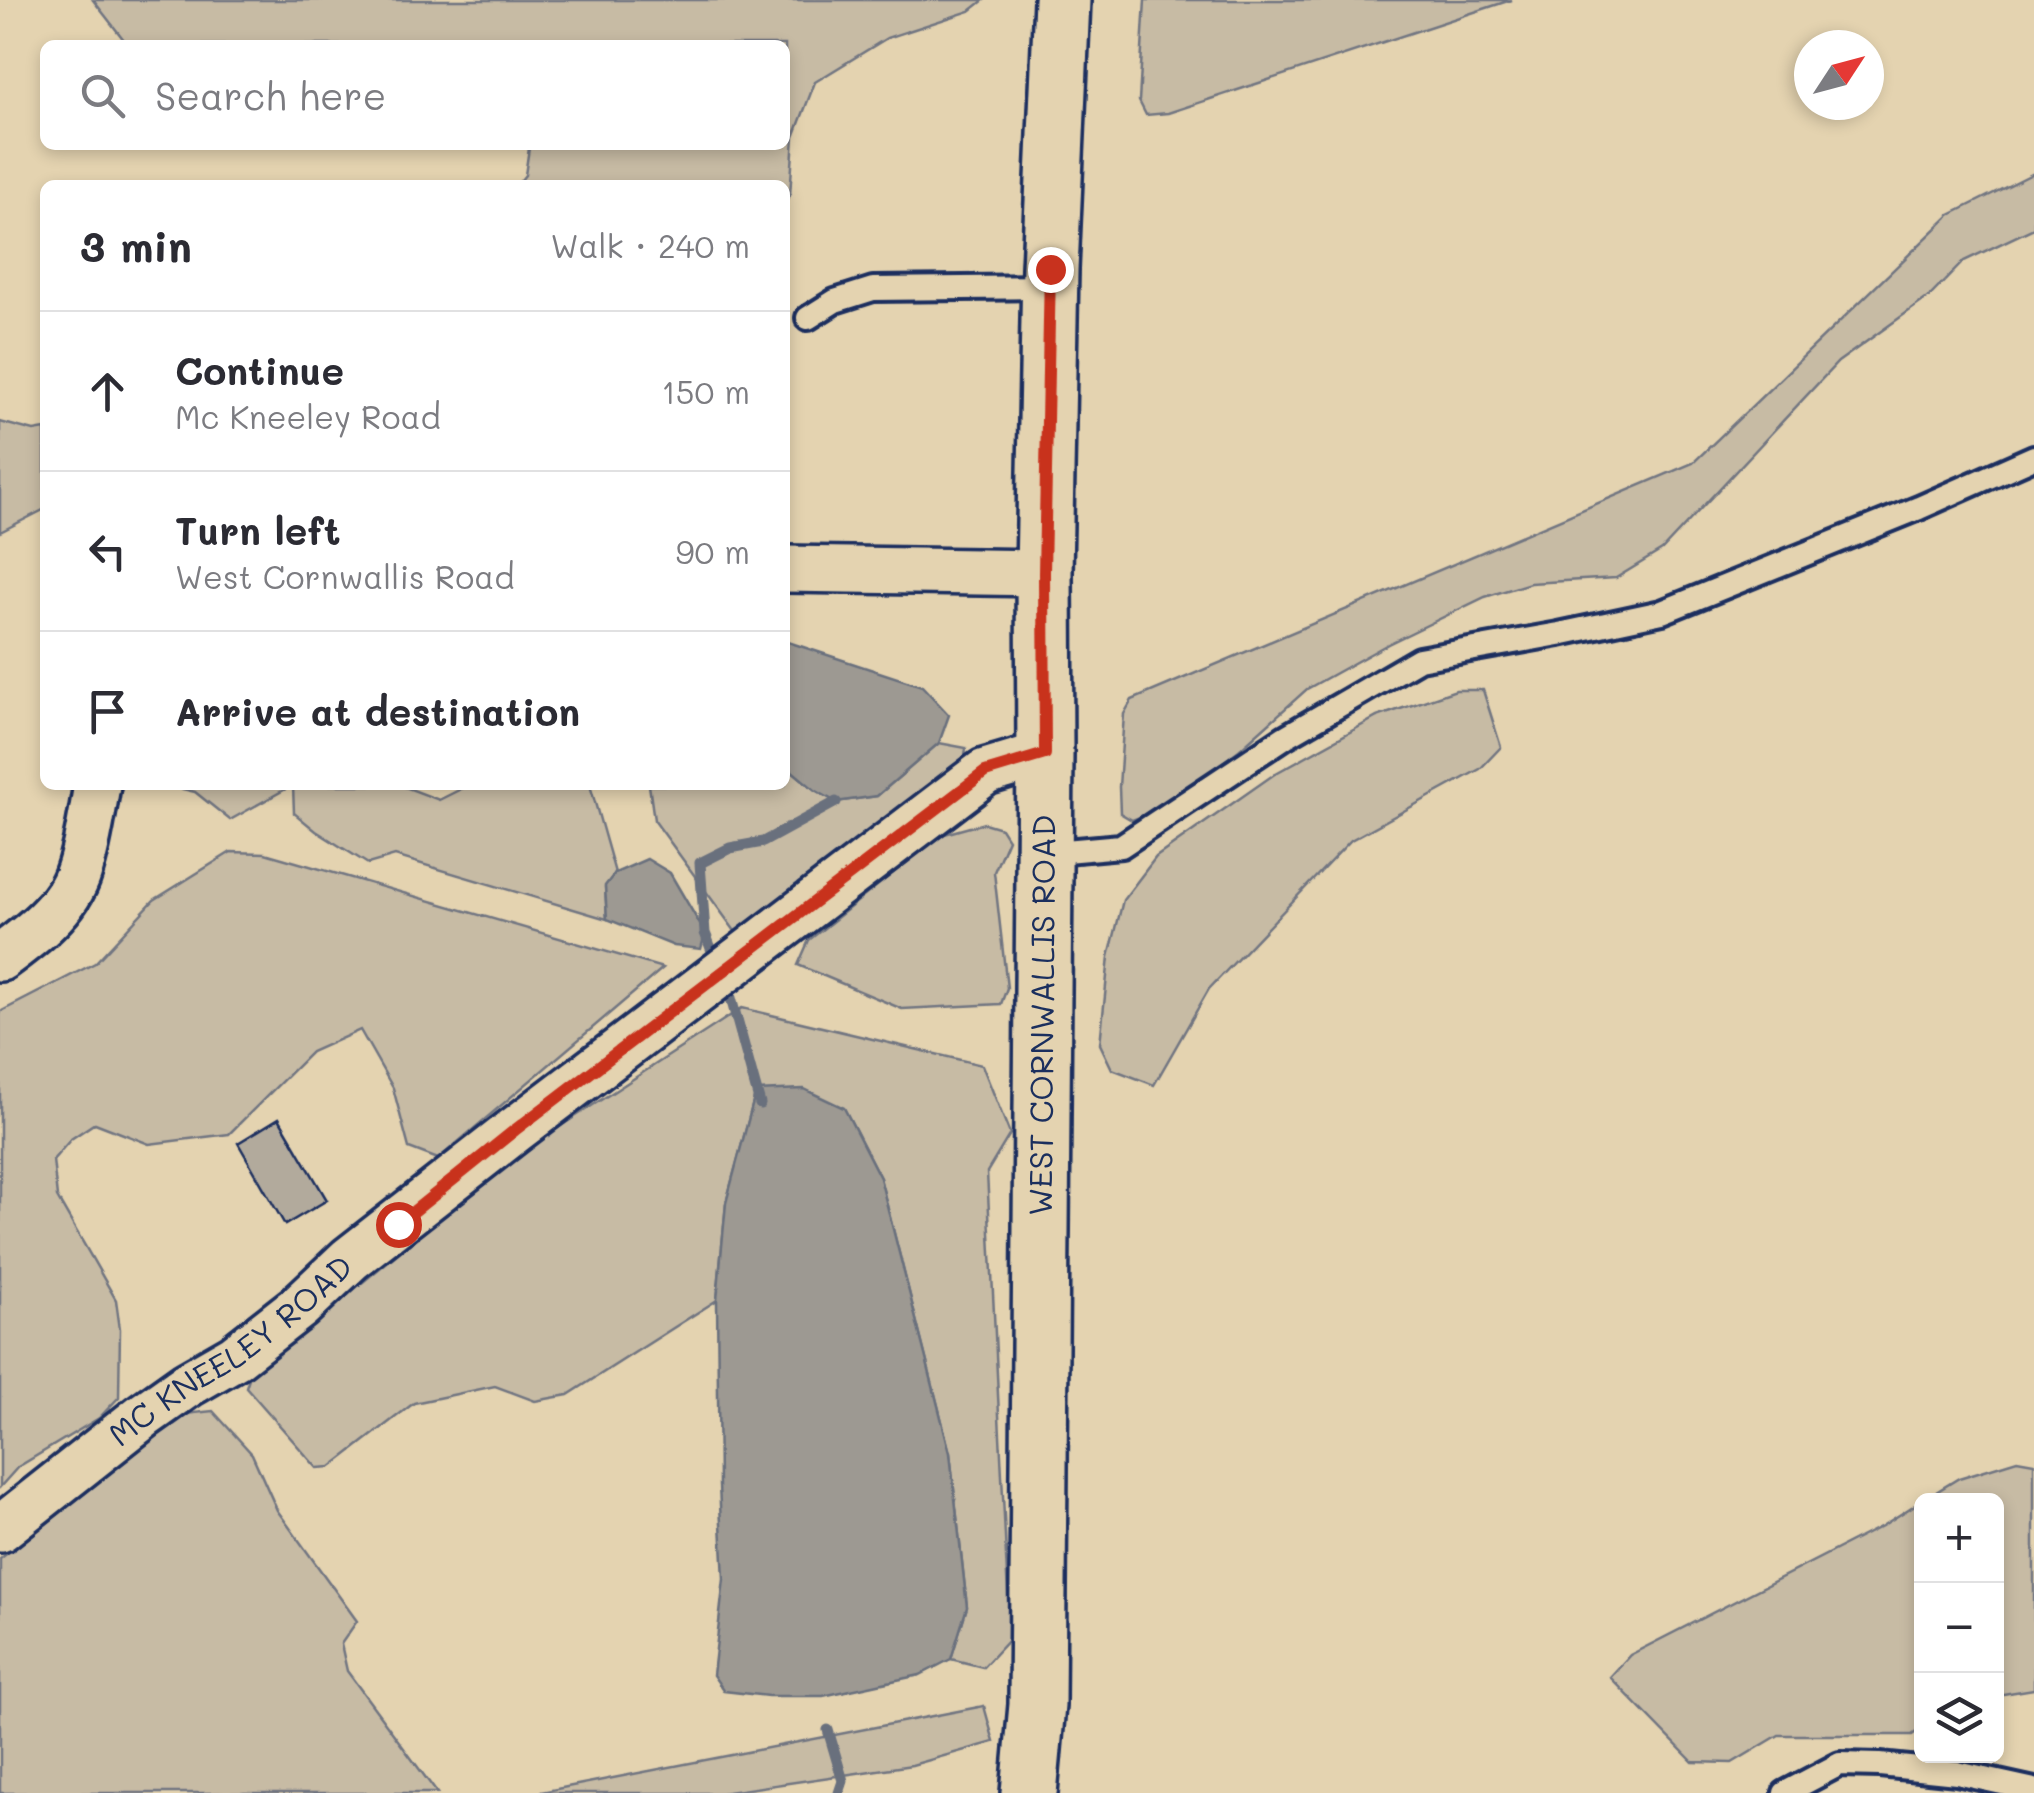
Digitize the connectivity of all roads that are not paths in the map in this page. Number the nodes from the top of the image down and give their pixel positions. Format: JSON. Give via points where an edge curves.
{"nodes":[{"id":1,"x":1062,"y":0,"type":"edge"},
{"id":2,"x":1050,"y":287,"type":"junction"},
{"id":3,"x":808,"y":318,"type":"dead end"},
{"id":4,"x":2034,"y":457,"type":"edge"},
{"id":5,"x":790,"y":570,"type":"edge"},
{"id":6,"x":1044,"y":573,"type":"junction"},
{"id":7,"x":1045,"y":754,"type":"junction"},
{"id":8,"x":96,"y":790,"type":"edge"},
{"id":9,"x":1043,"y":854,"type":"junction"},
{"id":10,"x":0,"y":958,"type":"edge"},
{"id":11,"x":0,"y":1529,"type":"edge"},
{"id":12,"x":2034,"y":1790,"type":"edge"},
{"id":13,"x":1030,"y":1793,"type":"edge"},
{"id":14,"x":1785,"y":1793,"type":"edge"}],
"edges":[{"from":1,"to":2,"type":"street","name":"WEST CORNWALLIS ROAD"},
{"from":2,"to":3,"type":"lane","via":[[872,289]]},
{"from":2,"to":6,"type":"street","name":"WEST CORNWALLIS ROAD"},
{"from":4,"to":9,"type":"lane","via":[[1662,612],[1419,659],[1120,846]]},
{"from":5,"to":6,"type":"street"},
{"from":6,"to":7,"type":"street","name":"WEST CORNWALLIS ROAD"},
{"from":7,"to":9,"type":"street","name":"WEST CORNWALLIS ROAD"},
{"from":7,"to":11,"type":"street","name":"MC KNEELEY ROAD","via":[[985,772],[515,1130],[235,1357],[143,1416]]},
{"from":8,"to":10,"type":"street","via":[[79,874],[66,897]]},
{"from":9,"to":13,"type":"street","name":"WEST CORNWALLIS ROAD"},
{"from":12,"to":14,"type":"lane","via":[[1957,1774],[1840,1764]]}]}
